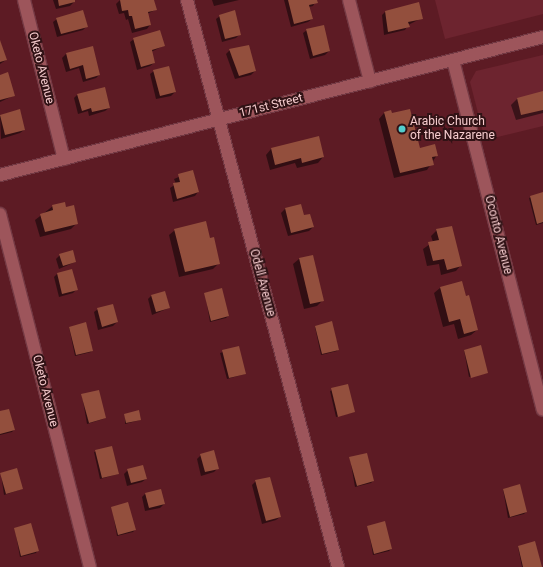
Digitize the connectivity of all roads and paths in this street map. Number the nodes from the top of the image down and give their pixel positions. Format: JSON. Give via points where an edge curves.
{"nodes":[{"id":1,"x":24,"y":0,"type":"edge"},
{"id":2,"x":186,"y":0,"type":"edge"},
{"id":3,"x":349,"y":0,"type":"edge"},
{"id":4,"x":543,"y":37,"type":"edge"},
{"id":5,"x":453,"y":60,"type":"junction"},
{"id":6,"x":370,"y":81,"type":"junction"},
{"id":7,"x":219,"y":120,"type":"junction"},
{"id":8,"x":64,"y":159,"type":"junction"},
{"id":9,"x":0,"y":175,"type":"edge"},
{"id":10,"x":0,"y":214,"type":"edge"},
{"id":11,"x":543,"y":410,"type":"edge"},
{"id":12,"x":90,"y":567,"type":"edge"},
{"id":13,"x":338,"y":567,"type":"edge"}],
"edges":[{"from":1,"to":8,"type":"street","name":"Oketo Avenue"},
{"from":2,"to":7,"type":"street","name":"Odell Avenue"},
{"from":3,"to":6,"type":"street"},
{"from":4,"to":5,"type":"street","name":"171st Street"},
{"from":5,"to":6,"type":"street","name":"171st Street"},
{"from":5,"to":11,"type":"street","name":"Oconto Avenue"},
{"from":6,"to":7,"type":"street","name":"171st Street"},
{"from":7,"to":8,"type":"street","name":"171st Street"},
{"from":7,"to":13,"type":"street","name":"Odell Avenue"},
{"from":8,"to":9,"type":"street","name":"171st Street"},
{"from":10,"to":12,"type":"street","name":"Oketo Avenue"}]}
